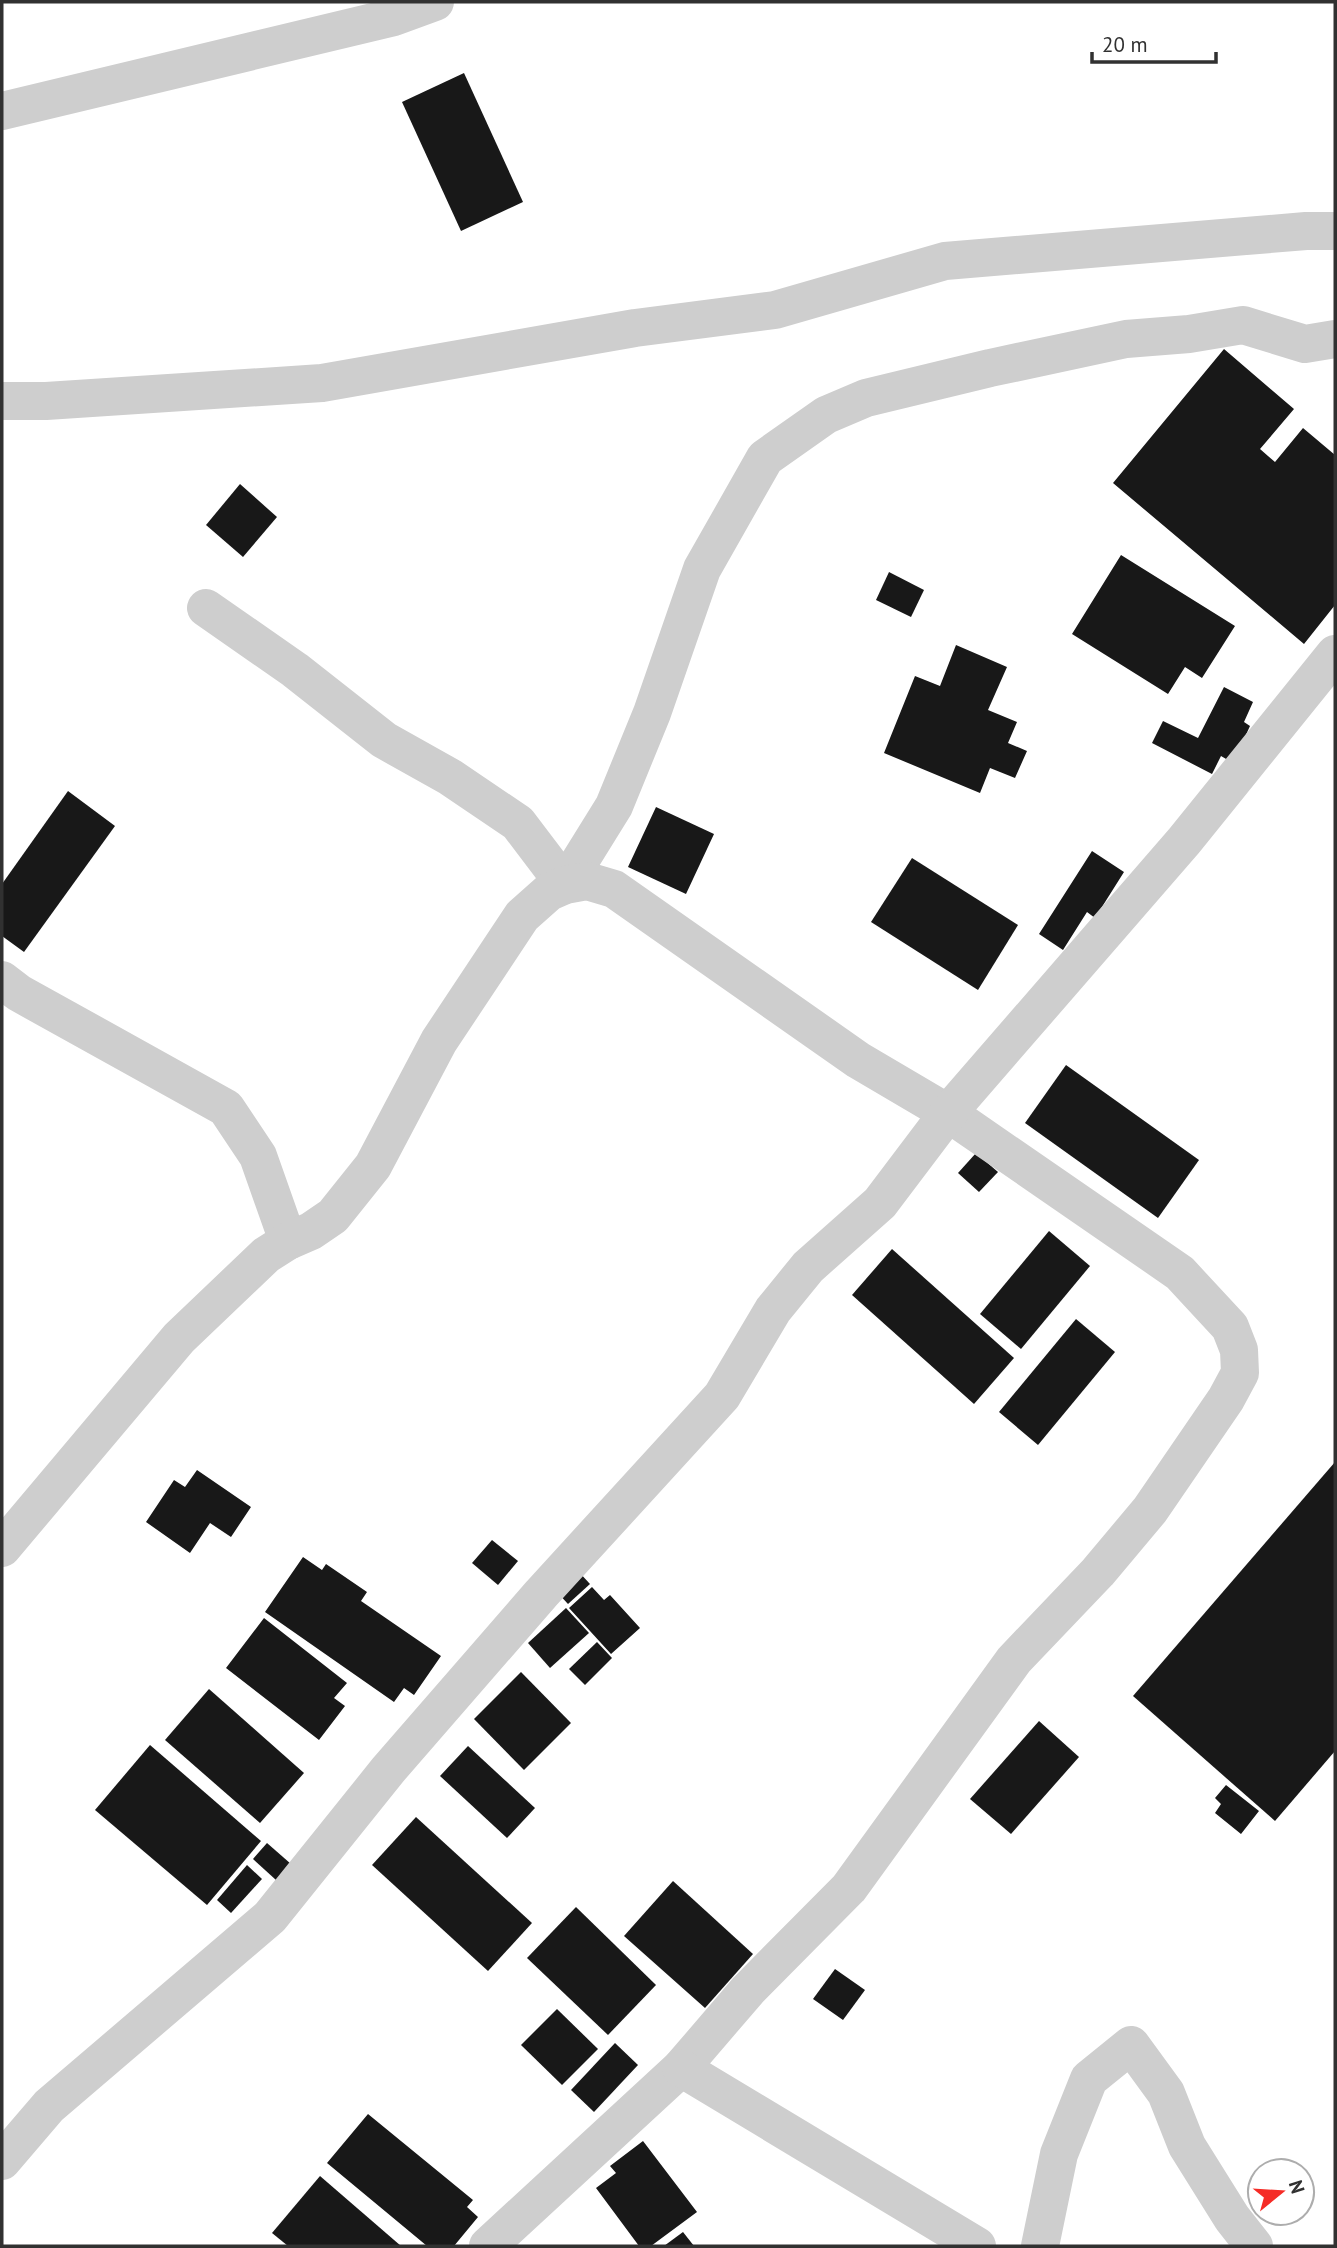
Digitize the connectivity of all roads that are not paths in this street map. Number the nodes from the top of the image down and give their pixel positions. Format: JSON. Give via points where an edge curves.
{"nodes":[{"id":1,"x":435,"y":2,"type":"edge"},
{"id":2,"x":2,"y":111,"type":"edge"},
{"id":3,"x":1335,"y":231,"type":"edge"},
{"id":4,"x":1335,"y":339,"type":"edge"},
{"id":5,"x":2,"y":401,"type":"edge"},
{"id":6,"x":206,"y":608,"type":"dead end"},
{"id":7,"x":1335,"y":654,"type":"edge"},
{"id":8,"x":565,"y":885,"type":"junction"},
{"id":9,"x":2,"y":980,"type":"edge"},
{"id":10,"x":948,"y":1112,"type":"junction"},
{"id":11,"x":288,"y":1241,"type":"junction"},
{"id":12,"x":2,"y":1549,"type":"edge"},
{"id":13,"x":681,"y":2068,"type":"junction"},
{"id":14,"x":2,"y":2161,"type":"edge"},
{"id":15,"x":488,"y":2246,"type":"edge"},
{"id":16,"x":977,"y":2246,"type":"edge"},
{"id":17,"x":1040,"y":2246,"type":"edge"},
{"id":18,"x":1254,"y":2246,"type":"edge"}],
"edges":[{"from":1,"to":2,"type":"street","via":[[394,18]]},
{"from":3,"to":5,"type":"street","via":[[945,261],[775,310],[635,328],[322,383]]},
{"from":4,"to":8,"type":"street","via":[[1305,344],[1243,324],[1126,339],[866,398],[826,415],[765,458],[702,569],[614,806]]},
{"from":6,"to":8,"type":"street","via":[[384,740],[518,823]]},
{"from":7,"to":10,"type":"street","via":[[1184,841]]},
{"from":8,"to":10,"type":"street","via":[[587,881],[614,889],[858,1060]]},
{"from":8,"to":11,"type":"street","via":[[549,892],[522,916],[439,1041],[373,1166],[333,1216]]},
{"from":9,"to":11,"type":"street","via":[[226,1108],[258,1156]]},
{"from":10,"to":13,"type":"street","via":[[1180,1273],[1230,1327],[1239,1350],[1240,1373],[1150,1510],[1014,1660],[849,1888],[748,1990]]},
{"from":10,"to":14,"type":"street","via":[[880,1203],[807,1267],[773,1310],[722,1396],[406,1749],[270,1917],[49,2106]]},
{"from":11,"to":12,"type":"street","via":[[266,1255],[179,1338]]},
{"from":13,"to":15,"type":"street"},
{"from":13,"to":16,"type":"street"},
{"from":17,"to":18,"type":"street","via":[[1059,2154],[1089,2079],[1131,2045],[1166,2092],[1187,2146]]}]}
